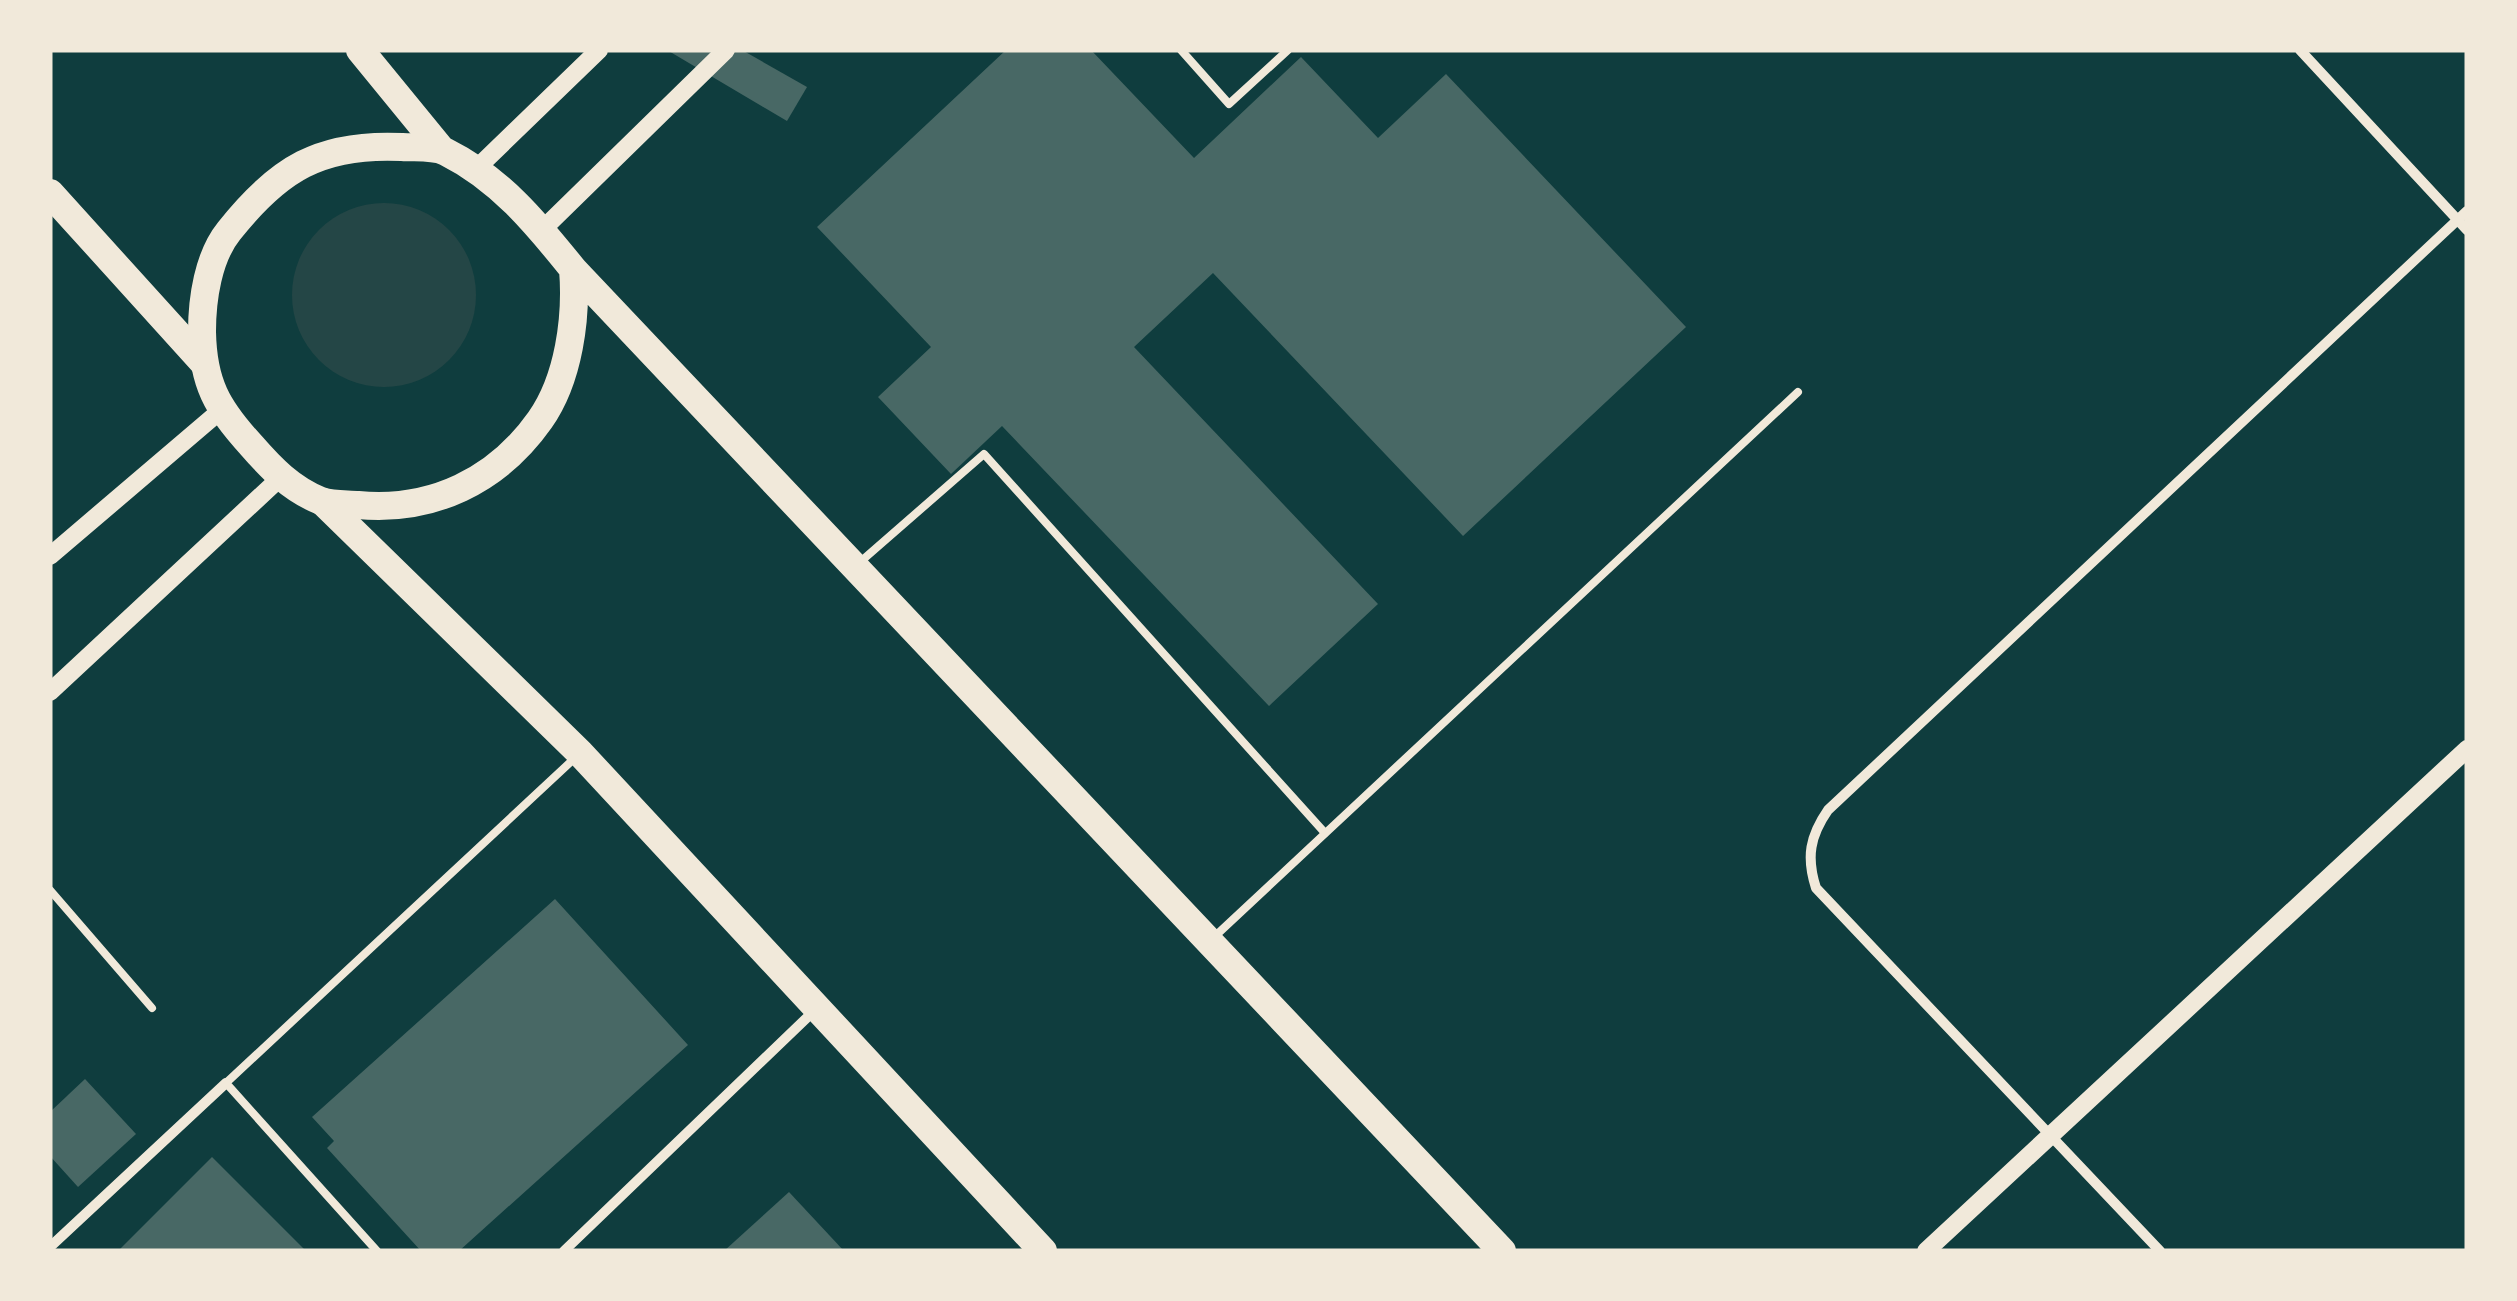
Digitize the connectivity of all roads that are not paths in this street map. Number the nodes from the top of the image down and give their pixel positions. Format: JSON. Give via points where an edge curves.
{"nodes":[{"id":1,"x":360,"y":50,"type":"edge"},
{"id":2,"x":599,"y":50,"type":"edge"},
{"id":3,"x":726,"y":50,"type":"edge"},
{"id":4,"x":1181,"y":50,"type":"edge"},
{"id":5,"x":1288,"y":50,"type":"edge"},
{"id":6,"x":2300,"y":50,"type":"edge"},
{"id":7,"x":442,"y":150,"type":"junction"},
{"id":8,"x":476,"y":168,"type":"junction"},
{"id":9,"x":50,"y":193,"type":"edge"},
{"id":10,"x":2467,"y":211,"type":"edge"},
{"id":11,"x":2457,"y":220,"type":"junction"},
{"id":12,"x":542,"y":230,"type":"junction"},
{"id":13,"x":2467,"y":230,"type":"edge"},
{"id":14,"x":573,"y":269,"type":"junction"},
{"id":15,"x":203,"y":362,"type":"junction"},
{"id":16,"x":1798,"y":392,"type":"dead end"},
{"id":17,"x":220,"y":411,"type":"junction"},
{"id":18,"x":280,"y":478,"type":"junction"},
{"id":19,"x":323,"y":502,"type":"junction"},
{"id":20,"x":50,"y":556,"type":"edge"},
{"id":21,"x":855,"y":566,"type":"junction"},
{"id":22,"x":50,"y":692,"type":"edge"},
{"id":23,"x":2467,"y":749,"type":"edge"},
{"id":24,"x":580,"y":753,"type":"junction"},
{"id":25,"x":1325,"y":833,"type":"junction"},
{"id":26,"x":50,"y":890,"type":"edge"},
{"id":27,"x":1208,"y":942,"type":"junction"},
{"id":28,"x":152,"y":1008,"type":"dead end"},
{"id":29,"x":817,"y":1008,"type":"junction"},
{"id":30,"x":226,"y":1083,"type":"junction"},
{"id":31,"x":2052,"y":1134,"type":"junction"},
{"id":32,"x":50,"y":1247,"type":"edge"},
{"id":33,"x":377,"y":1251,"type":"edge"},
{"id":34,"x":564,"y":1251,"type":"edge"},
{"id":35,"x":1043,"y":1251,"type":"edge"},
{"id":36,"x":1502,"y":1251,"type":"edge"},
{"id":37,"x":1926,"y":1251,"type":"edge"},
{"id":38,"x":2160,"y":1251,"type":"edge"}],
"edges":[{"from":1,"to":7,"type":"highway"},
{"from":2,"to":8,"type":"street"},
{"from":3,"to":12,"type":"street"},
{"from":4,"to":5,"type":"lane","via":[[1230,104]]},
{"from":6,"to":11,"type":"street"},
{"from":7,"to":8,"type":"highway"},
{"from":7,"to":15,"type":"highway","via":[[365,145],[309,160],[261,190],[222,240],[202,300]]},
{"from":8,"to":12,"type":"highway"},
{"from":9,"to":15,"type":"highway"},
{"from":10,"to":11,"type":"street"},
{"from":11,"to":13,"type":"street"},
{"from":11,"to":31,"type":"street","via":[[1828,810],[1810,843],[1816,888]]},
{"from":12,"to":14,"type":"highway"},
{"from":14,"to":19,"type":"highway","via":[[576,314],[562,364],[542,417],[506,462],[436,498],[390,508]]},
{"from":14,"to":21,"type":"highway"},
{"from":15,"to":17,"type":"highway"},
{"from":16,"to":25,"type":"lane"},
{"from":17,"to":18,"type":"highway"},
{"from":17,"to":20,"type":"street"},
{"from":18,"to":19,"type":"highway"},
{"from":18,"to":22,"type":"street"},
{"from":19,"to":24,"type":"highway"},
{"from":21,"to":25,"type":"lane","via":[[984,454]]},
{"from":21,"to":27,"type":"highway"},
{"from":23,"to":31,"type":"street"},
{"from":24,"to":29,"type":"highway"},
{"from":24,"to":30,"type":"lane"},
{"from":25,"to":27,"type":"lane"},
{"from":26,"to":28,"type":"lane"},
{"from":27,"to":36,"type":"highway"},
{"from":29,"to":34,"type":"street"},
{"from":29,"to":35,"type":"highway"},
{"from":30,"to":32,"type":"street"},
{"from":30,"to":33,"type":"lane"},
{"from":31,"to":37,"type":"street"},
{"from":31,"to":38,"type":"street"}]}
